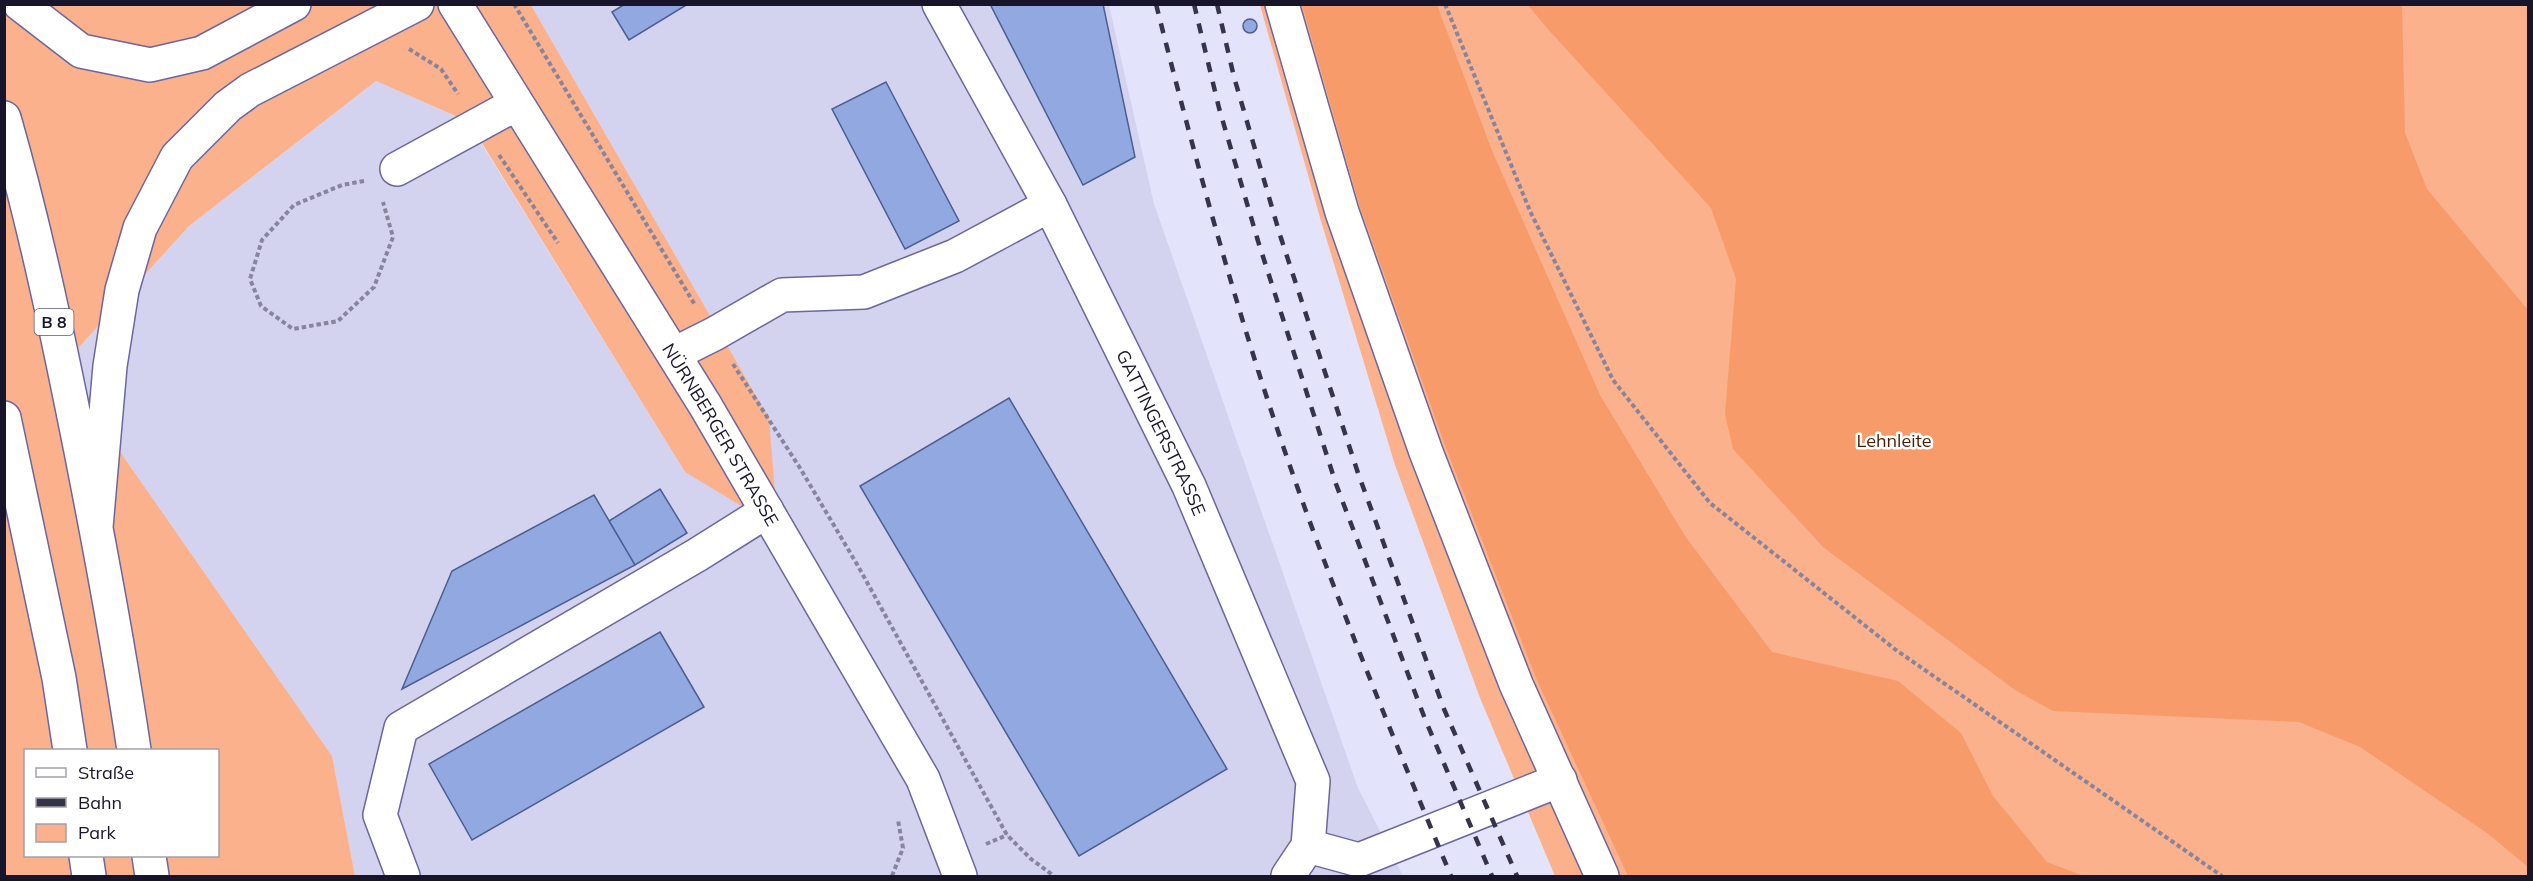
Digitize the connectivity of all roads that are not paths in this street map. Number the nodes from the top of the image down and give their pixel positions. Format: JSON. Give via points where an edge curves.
{"nodes":[{"id":1,"x":20,"y":4,"type":"edge"},
{"id":2,"x":417,"y":4,"type":"edge"},
{"id":3,"x":455,"y":4,"type":"edge"},
{"id":4,"x":939,"y":4,"type":"edge"},
{"id":5,"x":1282,"y":4,"type":"edge"},
{"id":6,"x":286,"y":7,"type":"edge"},
{"id":7,"x":516,"y":104,"type":"junction"},
{"id":8,"x":4,"y":118,"type":"edge"},
{"id":9,"x":390,"y":175,"type":"road end"},
{"id":10,"x":1050,"y":205,"type":"junction"},
{"id":11,"x":674,"y":354,"type":"junction"},
{"id":12,"x":4,"y":418,"type":"edge"},
{"id":13,"x":767,"y":511,"type":"junction"},
{"id":14,"x":96,"y":527,"type":"junction"},
{"id":15,"x":70,"y":749,"type":"edge"},
{"id":16,"x":134,"y":749,"type":"edge"},
{"id":17,"x":1560,"y":780,"type":"junction"},
{"id":18,"x":1308,"y":846,"type":"junction"},
{"id":19,"x":86,"y":857,"type":"edge"},
{"id":20,"x":149,"y":857,"type":"edge"},
{"id":21,"x":89,"y":876,"type":"edge"},
{"id":22,"x":152,"y":876,"type":"edge"},
{"id":23,"x":403,"y":876,"type":"edge"},
{"id":24,"x":960,"y":876,"type":"edge"},
{"id":25,"x":1288,"y":876,"type":"edge"},
{"id":26,"x":1602,"y":876,"type":"edge"}],
"edges":[{"from":1,"to":6,"type":"main road","via":[[81,51],[150,65],[202,53]]},
{"from":2,"to":14,"type":"main road","via":[[250,90],[228,106],[177,157],[140,228],[122,290],[110,366]]},
{"from":3,"to":7,"type":"main road","name":"NÜRNBERGER STRASSE"},
{"from":4,"to":10,"type":"main road","name":"GATTINGERSTRASSE"},
{"from":5,"to":17,"type":"main road","via":[[1342,212],[1426,452],[1516,684]]},
{"from":7,"to":9,"type":"main road"},
{"from":7,"to":11,"type":"main road","name":"NÜRNBERGER STRASSE"},
{"from":8,"to":14,"type":"main road","number":"B 8","via":[[29,206]]},
{"from":10,"to":11,"type":"main road","via":[[955,256],[864,292],[782,295]]},
{"from":10,"to":18,"type":"main road","name":"GATTINGERSTRASSE","via":[[1189,486],[1313,781]]},
{"from":11,"to":13,"type":"main road","name":"NÜRNBERGER STRASSE"},
{"from":12,"to":15,"type":"main road","via":[[59,678]]},
{"from":13,"to":23,"type":"main road","via":[[401,728],[380,815]]},
{"from":13,"to":24,"type":"main road","name":"NÜRNBERGER STRASSE","via":[[923,779]]},
{"from":14,"to":16,"type":"main road","number":"B 8"},
{"from":17,"to":18,"type":"main road","via":[[1359,860]]},
{"from":17,"to":26,"type":"main road"},
{"from":18,"to":25,"type":"main road","name":"GATTINGERSTRASSE"},
{"from":19,"to":21,"type":"main road"},
{"from":20,"to":22,"type":"main road"}]}
